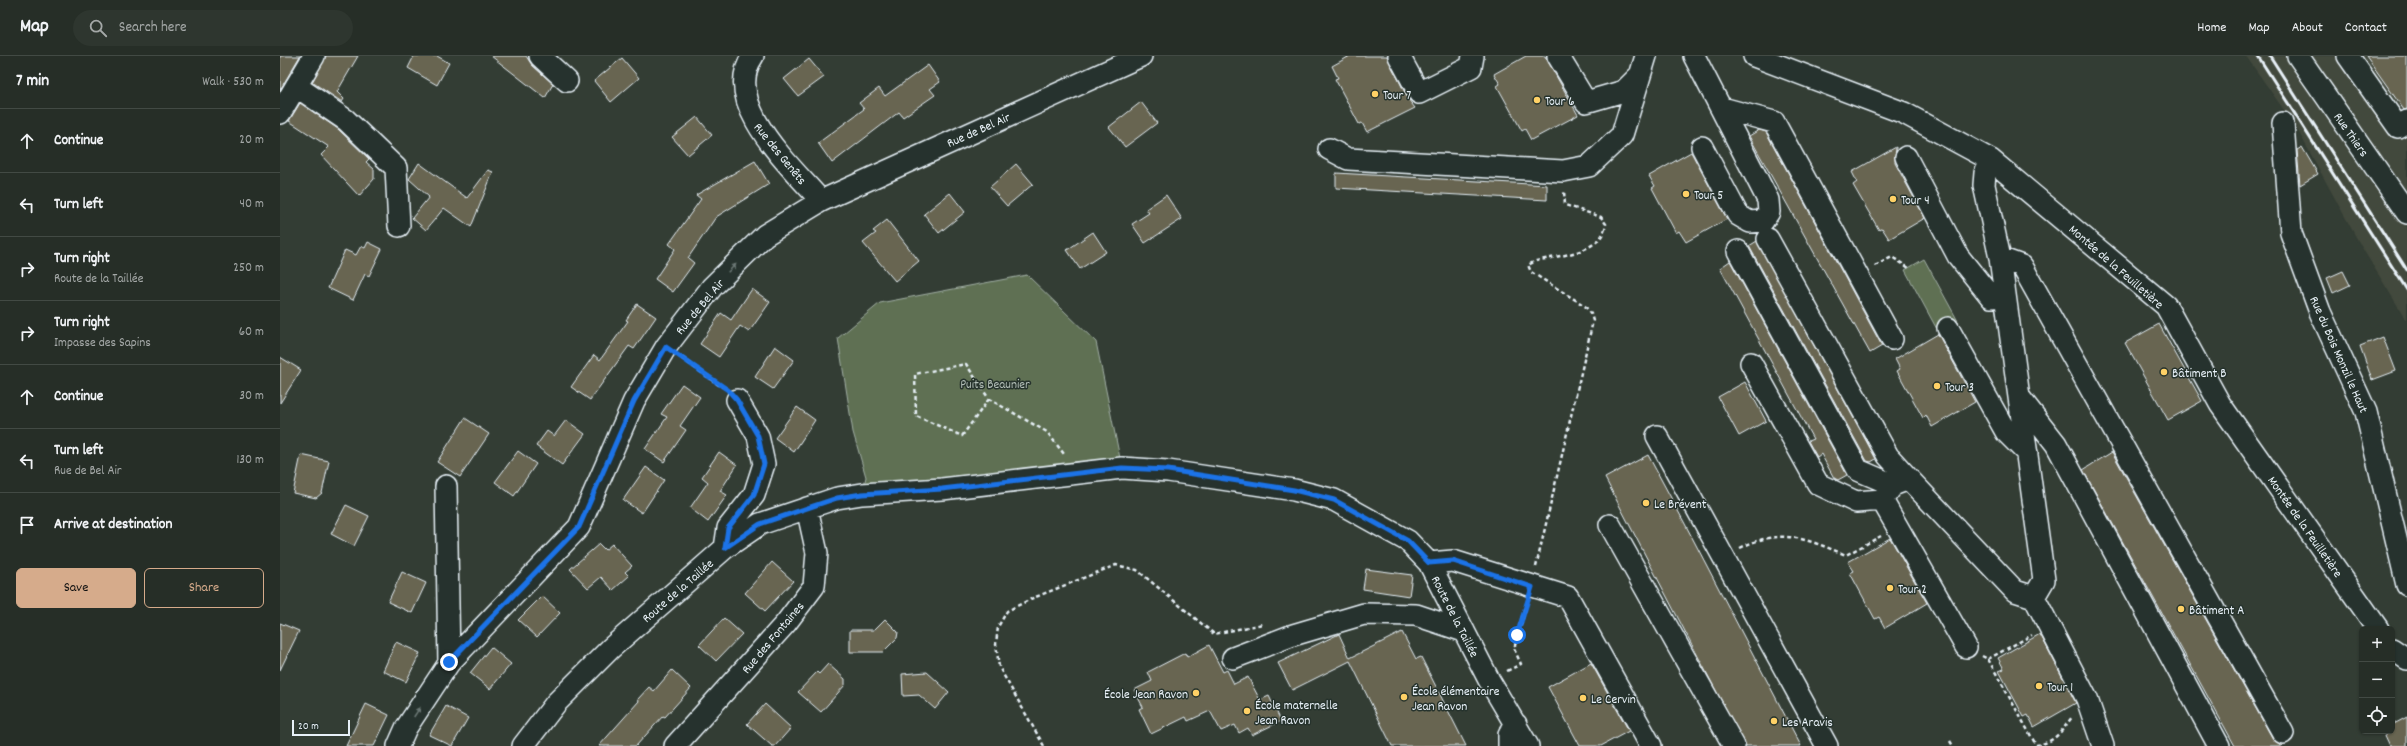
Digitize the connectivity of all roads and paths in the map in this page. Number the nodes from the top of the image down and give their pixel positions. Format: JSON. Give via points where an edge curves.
{"nodes":[{"id":1,"x":314,"y":56,"type":"edge"},
{"id":2,"x":540,"y":56,"type":"edge"},
{"id":3,"x":753,"y":56,"type":"edge"},
{"id":4,"x":1141,"y":56,"type":"edge"},
{"id":5,"x":1399,"y":56,"type":"edge"},
{"id":6,"x":1474,"y":56,"type":"edge"},
{"id":7,"x":1558,"y":56,"type":"edge"},
{"id":8,"x":1646,"y":56,"type":"edge"},
{"id":9,"x":1694,"y":56,"type":"edge"},
{"id":10,"x":1754,"y":56,"type":"edge"},
{"id":11,"x":2298,"y":56,"type":"edge"},
{"id":12,"x":2348,"y":56,"type":"edge"},
{"id":13,"x":1639,"y":76,"type":"junction"},
{"id":14,"x":567,"y":81,"type":"dead end"},
{"id":15,"x":296,"y":86,"type":"junction"},
{"id":16,"x":1722,"y":108,"type":"junction"},
{"id":17,"x":280,"y":113,"type":"edge"},
{"id":18,"x":2283,"y":123,"type":"dead end"},
{"id":19,"x":2404,"y":130,"type":"edge"},
{"id":20,"x":1702,"y":147,"type":"dead end"},
{"id":21,"x":1329,"y":149,"type":"dead end"},
{"id":22,"x":1906,"y":157,"type":"dead end"},
{"id":23,"x":1991,"y":160,"type":"junction"},
{"id":24,"x":821,"y":201,"type":"junction"},
{"id":25,"x":1565,"y":204,"type":"dead end"},
{"id":26,"x":2407,"y":213,"type":"edge"},
{"id":27,"x":399,"y":226,"type":"dead end"},
{"id":28,"x":1768,"y":239,"type":"dead end"},
{"id":29,"x":1738,"y":251,"type":"dead end"},
{"id":30,"x":2000,"y":258,"type":"junction"},
{"id":31,"x":1909,"y":268,"type":"dead end"},
{"id":32,"x":1858,"y":276,"type":"junction"},
{"id":33,"x":2004,"y":296,"type":"junction"},
{"id":34,"x":1948,"y":328,"type":"dead end"},
{"id":35,"x":1892,"y":339,"type":"dead end"},
{"id":36,"x":666,"y":347,"type":"junction"},
{"id":37,"x":1751,"y":363,"type":"dead end"},
{"id":38,"x":2019,"y":397,"type":"junction"},
{"id":39,"x":989,"y":399,"type":"junction"},
{"id":40,"x":737,"y":400,"type":"joint"},
{"id":41,"x":1657,"y":436,"type":"dead end"},
{"id":42,"x":2027,"y":453,"type":"junction"},
{"id":43,"x":1074,"y":474,"type":"junction"},
{"id":44,"x":446,"y":486,"type":"dead end"},
{"id":45,"x":1894,"y":488,"type":"junction"},
{"id":46,"x":807,"y":508,"type":"junction"},
{"id":47,"x":1610,"y":526,"type":"dead end"},
{"id":48,"x":1897,"y":527,"type":"junction"},
{"id":49,"x":725,"y":548,"type":"junction"},
{"id":50,"x":1723,"y":556,"type":"junction"},
{"id":51,"x":1429,"y":563,"type":"junction"},
{"id":52,"x":2407,"y":584,"type":"edge"},
{"id":53,"x":1532,"y":587,"type":"junction"},
{"id":54,"x":2034,"y":597,"type":"junction"},
{"id":55,"x":2049,"y":626,"type":"junction"},
{"id":56,"x":2376,"y":626,"type":"edge"},
{"id":57,"x":1464,"y":631,"type":"junction"},
{"id":58,"x":1280,"y":640,"type":"junction"},
{"id":59,"x":1966,"y":647,"type":"dead end"},
{"id":60,"x":2395,"y":651,"type":"edge"},
{"id":61,"x":1233,"y":658,"type":"dead end"},
{"id":62,"x":2407,"y":659,"type":"edge"},
{"id":63,"x":449,"y":662,"type":"junction"},
{"id":64,"x":1489,"y":680,"type":"junction"},
{"id":65,"x":2087,"y":698,"type":"junction"},
{"id":66,"x":1516,"y":724,"type":"junction"},
{"id":67,"x":2283,"y":733,"type":"dead end"},
{"id":68,"x":1950,"y":741,"type":"dead end"},
{"id":69,"x":398,"y":746,"type":"edge"},
{"id":70,"x":523,"y":746,"type":"edge"},
{"id":71,"x":675,"y":746,"type":"edge"},
{"id":72,"x":1044,"y":746,"type":"edge"},
{"id":73,"x":1509,"y":746,"type":"edge"},
{"id":74,"x":1528,"y":746,"type":"edge"},
{"id":75,"x":1651,"y":746,"type":"edge"},
{"id":76,"x":1734,"y":746,"type":"edge"},
{"id":77,"x":1827,"y":746,"type":"edge"},
{"id":78,"x":1952,"y":746,"type":"edge"},
{"id":79,"x":2102,"y":746,"type":"edge"},
{"id":80,"x":2219,"y":746,"type":"edge"}],
"edges":[{"from":1,"to":15,"type":"street"},
{"from":2,"to":14,"type":"street"},
{"from":3,"to":24,"type":"street","name":"Rue des Genêts","via":[[745,67],[746,98],[756,124]]},
{"from":4,"to":24,"type":"street","name":"Rue de Bel Air"},
{"from":5,"to":6,"type":"street","via":[[1419,93],[1471,67]]},
{"from":7,"to":13,"type":"street","via":[[1586,102],[1624,91]]},
{"from":8,"to":13,"type":"street"},
{"from":9,"to":16,"type":"street"},
{"from":10,"to":23,"type":"street","name":"Montée de la Feuilletière","via":[[1904,113]]},
{"from":11,"to":26,"type":"street","name":"Rue Thiers"},
{"from":12,"to":19,"type":"street"},
{"from":13,"to":21,"type":"street","via":[[1622,135],[1589,166],[1563,171],[1348,159]]},
{"from":15,"to":17,"type":"street"},
{"from":15,"to":27,"type":"street","via":[[346,120],[396,168]]},
{"from":16,"to":20,"type":"street","via":[[1768,200],[1768,212],[1763,221],[1750,222],[1738,214]]},
{"from":16,"to":32,"type":"street","via":[[1774,122]]},
{"from":18,"to":52,"type":"street","name":"Rue du Bois Monzil le Haut","via":[[2291,233],[2320,312],[2366,412]]},
{"from":22,"to":33,"type":"street","via":[[1958,256],[1991,297]]},
{"from":23,"to":30,"type":"street","via":[[1985,173],[1984,185]]},
{"from":23,"to":56,"type":"street","name":"Montée de la Feuilletière","via":[[2166,306],[2220,404]]},
{"from":36,"to":24,"type":"street","name":"Rue de Bel Air","one_way":true,"via":[[712,287],[765,235]]},
{"from":25,"to":53,"type":"path","via":[[1601,217],[1606,224],[1605,232],[1595,244],[1585,250],[1528,265],[1531,272],[1586,306],[1592,314],[1593,321]]},
{"from":28,"to":45,"type":"street","via":[[1888,456]]},
{"from":29,"to":45,"type":"street","via":[[1858,470]]},
{"from":30,"to":33,"type":"street"},
{"from":30,"to":67,"type":"street","via":[[2022,266]]},
{"from":31,"to":32,"type":"path","via":[[1892,257]]},
{"from":32,"to":35,"type":"street"},
{"from":33,"to":38,"type":"street"},
{"from":34,"to":42,"type":"street","via":[[2006,432]]},
{"from":36,"to":40,"type":"path","via":[[728,390]]},
{"from":36,"to":63,"type":"street","name":"Rue de Bel Air","via":[[634,401],[579,527]]},
{"from":37,"to":45,"type":"street","via":[[1818,484],[1856,502]]},
{"from":38,"to":42,"type":"street"},
{"from":38,"to":80,"type":"street","via":[[2056,444]]},
{"from":39,"to":39,"type":"path","via":[[966,364],[915,374],[916,416],[962,436]]},
{"from":39,"to":43,"type":"path","via":[[1048,432],[1072,464]]},
{"from":40,"to":49,"type":"street","via":[[758,436],[764,464],[754,495],[728,528]]},
{"from":41,"to":50,"type":"street"},
{"from":42,"to":54,"type":"street","via":[[2044,580]]},
{"from":43,"to":46,"type":"street","name":"Route de la Taillée","via":[[942,489],[862,494],[837,498]]},
{"from":43,"to":51,"type":"street","name":"Route de la Taillée","via":[[1122,468],[1168,470],[1294,490],[1341,504],[1408,541]]},
{"from":44,"to":63,"type":"street"},
{"from":45,"to":48,"type":"street"},
{"from":45,"to":54,"type":"street","via":[[2015,591]]},
{"from":46,"to":49,"type":"street","name":"Route de la Taillée","via":[[760,524]]},
{"from":46,"to":71,"type":"street","name":"Rue des Fontaines","via":[[817,553],[814,586],[786,623]]},
{"from":47,"to":76,"type":"street"},
{"from":48,"to":50,"type":"path","via":[[1846,555],[1808,540],[1787,535],[1749,544]]},
{"from":48,"to":59,"type":"street"},
{"from":49,"to":70,"type":"street","name":"Route de la Taillée","via":[[611,648],[556,703]]},
{"from":50,"to":77,"type":"street"},
{"from":51,"to":53,"type":"street","via":[[1453,561]]},
{"from":51,"to":57,"type":"street","name":"Route de la Taillée"},
{"from":53,"to":64,"type":"path","via":[[1514,649],[1521,664]]},
{"from":53,"to":75,"type":"street","via":[[1568,597]]},
{"from":54,"to":55,"type":"street"},
{"from":55,"to":65,"type":"street"},
{"from":55,"to":65,"type":"path","via":[[1988,659],[2036,745],[2047,744],[2057,737]]},
{"from":57,"to":58,"type":"street","via":[[1416,615],[1364,614]]},
{"from":57,"to":64,"type":"street","name":"Route de la Taillée"},
{"from":58,"to":61,"type":"street"},
{"from":58,"to":72,"type":"path","via":[[1262,624],[1214,634],[1137,570],[1116,564],[1033,598],[1007,611],[998,627],[996,644],[999,667]]},
{"from":60,"to":62,"type":"street"},
{"from":69,"to":63,"type":"street","name":"Rue de Bel Air","one_way":true,"via":[[406,728]]},
{"from":64,"to":66,"type":"street","name":"Route de la Taillée"},
{"from":65,"to":79,"type":"street"},
{"from":66,"to":73,"type":"street","via":[[1509,735]]},
{"from":66,"to":74,"type":"street","name":"Route de la Taillée"},
{"from":68,"to":78,"type":"path"}]}
